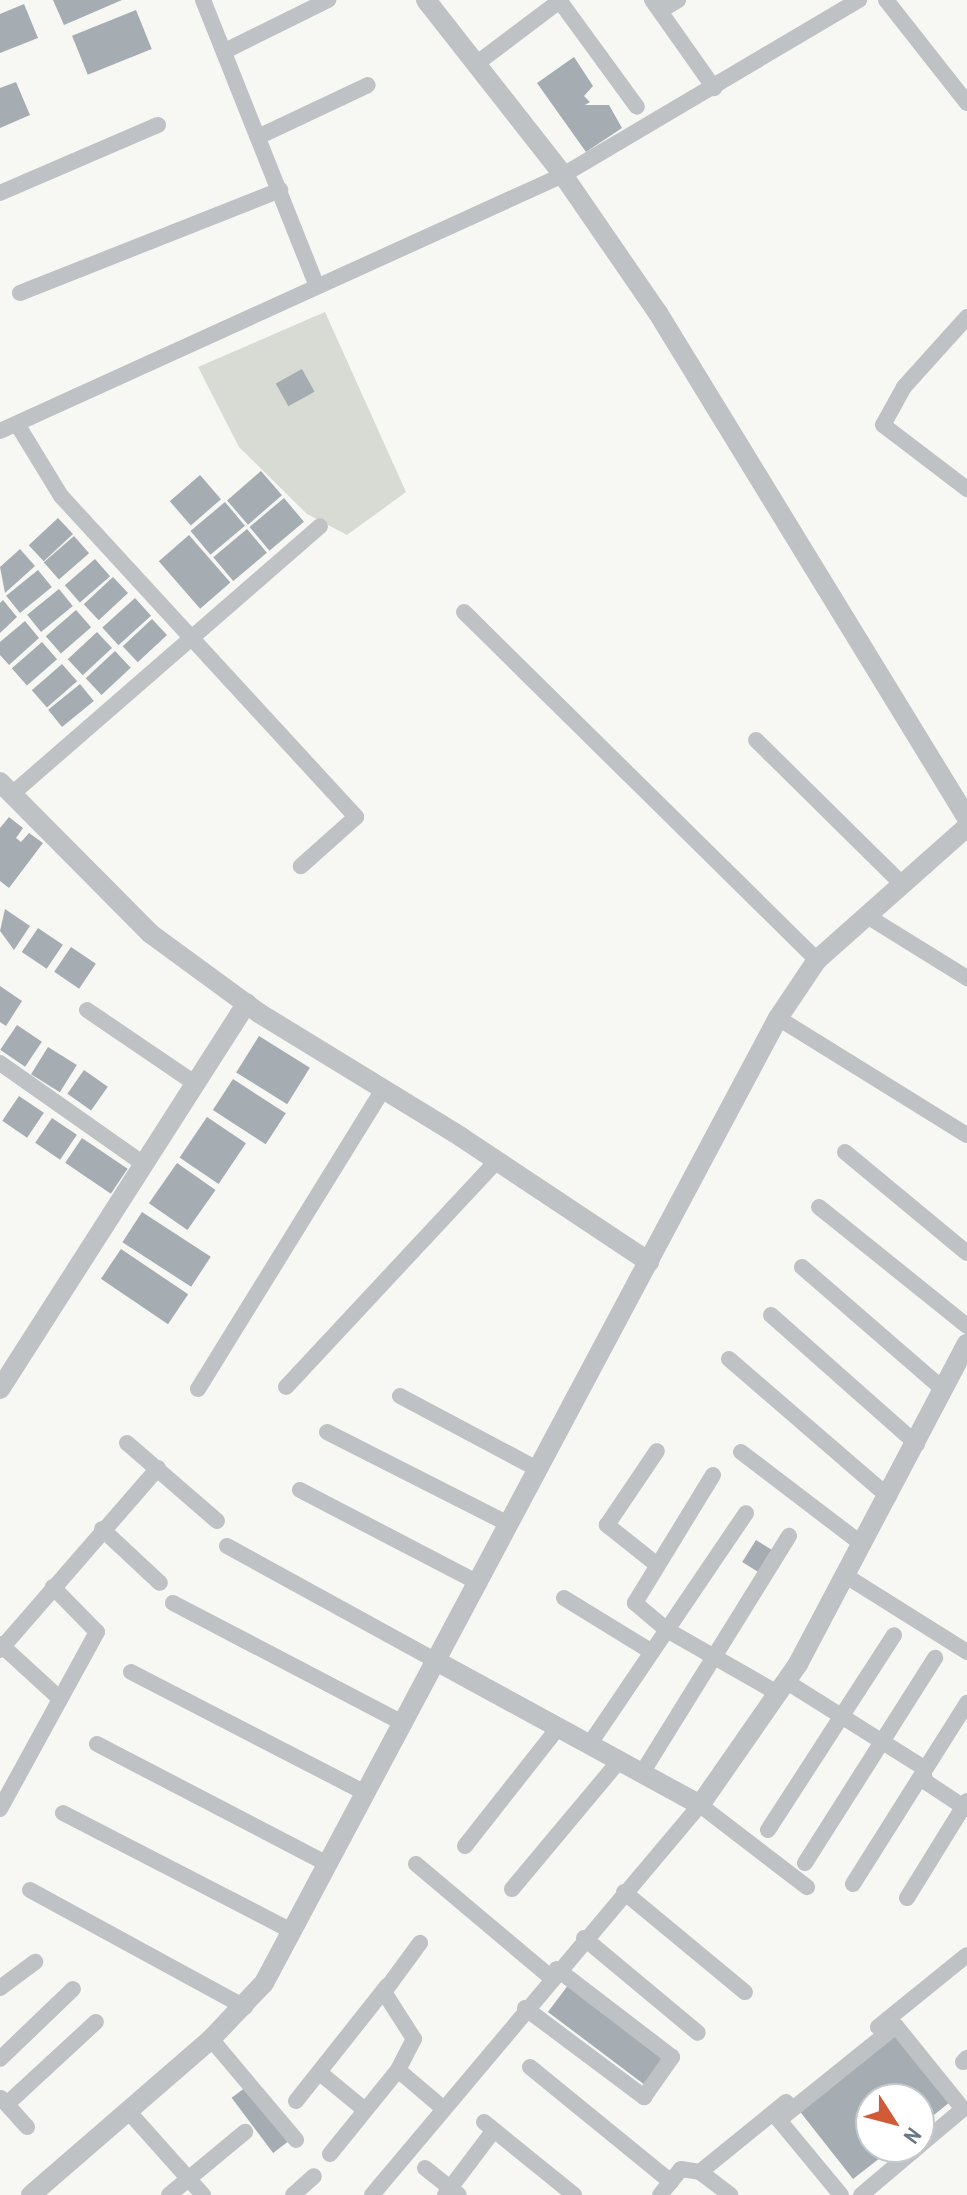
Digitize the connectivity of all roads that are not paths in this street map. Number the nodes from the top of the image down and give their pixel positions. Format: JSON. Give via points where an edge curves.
{"nodes":[{"id":1,"x":203,"y":0,"type":"edge"},
{"id":2,"x":328,"y":0,"type":"edge"},
{"id":3,"x":426,"y":0,"type":"edge"},
{"id":4,"x":560,"y":0,"type":"edge"},
{"id":5,"x":678,"y":0,"type":"edge"},
{"id":6,"x":859,"y":0,"type":"edge"},
{"id":7,"x":886,"y":0,"type":"edge"},
{"id":8,"x":656,"y":6,"type":"edge"},
{"id":9,"x":299,"y":8,"type":"edge"},
{"id":10,"x":227,"y":50,"type":"junction"},
{"id":11,"x":476,"y":64,"type":"junction"},
{"id":12,"x":368,"y":85,"type":"dead end"},
{"id":13,"x":714,"y":88,"type":"junction"},
{"id":14,"x":967,"y":103,"type":"edge"},
{"id":15,"x":637,"y":107,"type":"dead end"},
{"id":16,"x":158,"y":125,"type":"dead end"},
{"id":17,"x":260,"y":136,"type":"junction"},
{"id":18,"x":563,"y":175,"type":"junction"},
{"id":19,"x":280,"y":190,"type":"junction"},
{"id":20,"x":0,"y":193,"type":"edge"},
{"id":21,"x":316,"y":284,"type":"junction"},
{"id":22,"x":20,"y":293,"type":"dead end"},
{"id":23,"x":967,"y":317,"type":"edge"},
{"id":24,"x":17,"y":424,"type":"junction"},
{"id":25,"x":0,"y":431,"type":"edge"},
{"id":26,"x":967,"y":489,"type":"edge"},
{"id":27,"x":320,"y":526,"type":"dead end"},
{"id":28,"x":464,"y":612,"type":"dead end"},
{"id":29,"x":190,"y":639,"type":"junction"},
{"id":30,"x":756,"y":740,"type":"dead end"},
{"id":31,"x":6,"y":788,"type":"edge"},
{"id":32,"x":967,"y":818,"type":"edge"},
{"id":33,"x":967,"y":827,"type":"edge"},
{"id":34,"x":301,"y":866,"type":"dead end"},
{"id":35,"x":902,"y":884,"type":"junction"},
{"id":36,"x":867,"y":916,"type":"junction"},
{"id":37,"x":817,"y":960,"type":"junction"},
{"id":38,"x":967,"y":978,"type":"edge"},
{"id":39,"x":247,"y":1003,"type":"junction"},
{"id":40,"x":87,"y":1010,"type":"dead end"},
{"id":41,"x":778,"y":1018,"type":"junction"},
{"id":42,"x":0,"y":1063,"type":"edge"},
{"id":43,"x":196,"y":1084,"type":"junction"},
{"id":44,"x":383,"y":1089,"type":"junction"},
{"id":45,"x":967,"y":1135,"type":"edge"},
{"id":46,"x":845,"y":1152,"type":"dead end"},
{"id":47,"x":496,"y":1162,"type":"junction"},
{"id":48,"x":145,"y":1165,"type":"junction"},
{"id":49,"x":819,"y":1207,"type":"dead end"},
{"id":50,"x":967,"y":1253,"type":"edge"},
{"id":51,"x":649,"y":1262,"type":"junction"},
{"id":52,"x":802,"y":1267,"type":"dead end"},
{"id":53,"x":771,"y":1315,"type":"dead end"},
{"id":54,"x":967,"y":1326,"type":"edge"},
{"id":55,"x":967,"y":1344,"type":"edge"},
{"id":56,"x":729,"y":1359,"type":"dead end"},
{"id":57,"x":286,"y":1387,"type":"dead end"},
{"id":58,"x":0,"y":1389,"type":"edge"},
{"id":59,"x":198,"y":1389,"type":"dead end"},
{"id":60,"x":944,"y":1390,"type":"junction"},
{"id":61,"x":400,"y":1396,"type":"dead end"},
{"id":62,"x":327,"y":1432,"type":"dead end"},
{"id":63,"x":127,"y":1443,"type":"dead end"},
{"id":64,"x":917,"y":1444,"type":"junction"},
{"id":65,"x":657,"y":1451,"type":"dead end"},
{"id":66,"x":741,"y":1452,"type":"dead end"},
{"id":67,"x":158,"y":1468,"type":"junction"},
{"id":68,"x":539,"y":1470,"type":"junction"},
{"id":69,"x":713,"y":1475,"type":"dead end"},
{"id":70,"x":300,"y":1490,"type":"dead end"},
{"id":71,"x":889,"y":1497,"type":"junction"},
{"id":72,"x":746,"y":1513,"type":"dead end"},
{"id":73,"x":217,"y":1521,"type":"dead end"},
{"id":74,"x":510,"y":1525,"type":"junction"},
{"id":75,"x":102,"y":1529,"type":"junction"},
{"id":76,"x":789,"y":1536,"type":"dead end"},
{"id":77,"x":863,"y":1545,"type":"junction"},
{"id":78,"x":227,"y":1546,"type":"dead end"},
{"id":79,"x":656,"y":1564,"type":"junction"},
{"id":80,"x":846,"y":1576,"type":"junction"},
{"id":81,"x":160,"y":1583,"type":"dead end"},
{"id":82,"x":479,"y":1583,"type":"junction"},
{"id":83,"x":53,"y":1587,"type":"junction"},
{"id":84,"x":564,"y":1598,"type":"dead end"},
{"id":85,"x":173,"y":1603,"type":"dead end"},
{"id":86,"x":667,"y":1630,"type":"junction"},
{"id":87,"x":894,"y":1635,"type":"dead end"},
{"id":88,"x":1,"y":1647,"type":"edge"},
{"id":89,"x":652,"y":1652,"type":"junction"},
{"id":90,"x":967,"y":1652,"type":"edge"},
{"id":91,"x":713,"y":1657,"type":"junction"},
{"id":92,"x":935,"y":1658,"type":"dead end"},
{"id":93,"x":438,"y":1662,"type":"junction"},
{"id":94,"x":131,"y":1672,"type":"dead end"},
{"id":95,"x":783,"y":1688,"type":"junction"},
{"id":96,"x":60,"y":1699,"type":"junction"},
{"id":97,"x":967,"y":1703,"type":"edge"},
{"id":98,"x":842,"y":1716,"type":"junction"},
{"id":99,"x":404,"y":1724,"type":"junction"},
{"id":100,"x":558,"y":1728,"type":"junction"},
{"id":101,"x":880,"y":1740,"type":"junction"},
{"id":102,"x":97,"y":1744,"type":"dead end"},
{"id":103,"x":589,"y":1745,"type":"junction"},
{"id":104,"x":619,"y":1761,"type":"junction"},
{"id":105,"x":924,"y":1770,"type":"junction"},
{"id":106,"x":642,"y":1773,"type":"junction"},
{"id":107,"x":365,"y":1793,"type":"junction"},
{"id":108,"x":700,"y":1805,"type":"junction"},
{"id":109,"x":966,"y":1805,"type":"edge"},
{"id":110,"x":0,"y":1809,"type":"edge"},
{"id":111,"x":63,"y":1813,"type":"dead end"},
{"id":112,"x":768,"y":1830,"type":"dead end"},
{"id":113,"x":465,"y":1846,"type":"dead end"},
{"id":114,"x":805,"y":1863,"type":"dead end"},
{"id":115,"x":328,"y":1864,"type":"junction"},
{"id":116,"x":416,"y":1864,"type":"dead end"},
{"id":117,"x":853,"y":1884,"type":"dead end"},
{"id":118,"x":807,"y":1887,"type":"dead end"},
{"id":119,"x":512,"y":1889,"type":"dead end"},
{"id":120,"x":30,"y":1890,"type":"dead end"},
{"id":121,"x":624,"y":1892,"type":"junction"},
{"id":122,"x":907,"y":1898,"type":"dead end"},
{"id":123,"x":292,"y":1931,"type":"junction"},
{"id":124,"x":584,"y":1938,"type":"junction"},
{"id":125,"x":420,"y":1943,"type":"dead end"},
{"id":126,"x":967,"y":1955,"type":"edge"},
{"id":127,"x":35,"y":1962,"type":"dead end"},
{"id":128,"x":554,"y":1973,"type":"junction"},
{"id":129,"x":387,"y":1986,"type":"junction"},
{"id":130,"x":0,"y":1988,"type":"edge"},
{"id":131,"x":73,"y":1989,"type":"dead end"},
{"id":132,"x":745,"y":1992,"type":"dead end"},
{"id":133,"x":0,"y":2000,"type":"edge"},
{"id":134,"x":245,"y":2007,"type":"junction"},
{"id":135,"x":525,"y":2008,"type":"junction"},
{"id":136,"x":96,"y":2022,"type":"dead end"},
{"id":137,"x":698,"y":2033,"type":"dead end"},
{"id":138,"x":211,"y":2039,"type":"junction"},
{"id":139,"x":0,"y":2059,"type":"edge"},
{"id":140,"x":530,"y":2067,"type":"dead end"},
{"id":141,"x":398,"y":2070,"type":"junction"},
{"id":142,"x":320,"y":2073,"type":"junction"},
{"id":143,"x":3,"y":2100,"type":"edge"},
{"id":144,"x":296,"y":2101,"type":"dead end"},
{"id":145,"x":444,"y":2109,"type":"junction"},
{"id":146,"x":365,"y":2110,"type":"junction"},
{"id":147,"x":128,"y":2111,"type":"junction"},
{"id":148,"x":27,"y":2127,"type":"dead end"},
{"id":149,"x":245,"y":2132,"type":"dead end"},
{"id":150,"x":935,"y":2133,"type":"edge"},
{"id":151,"x":296,"y":2140,"type":"dead end"},
{"id":152,"x":330,"y":2154,"type":"dead end"},
{"id":153,"x":900,"y":2163,"type":"edge"},
{"id":154,"x":425,"y":2168,"type":"dead end"},
{"id":155,"x":700,"y":2172,"type":"junction"},
{"id":156,"x":314,"y":2176,"type":"dead end"},
{"id":157,"x":188,"y":2178,"type":"junction"},
{"id":158,"x":666,"y":2188,"type":"edge"},
{"id":159,"x":452,"y":2193,"type":"edge"},
{"id":160,"x":31,"y":2195,"type":"edge"},
{"id":161,"x":169,"y":2195,"type":"edge"},
{"id":162,"x":203,"y":2195,"type":"edge"},
{"id":163,"x":293,"y":2195,"type":"edge"},
{"id":164,"x":372,"y":2195,"type":"edge"},
{"id":165,"x":574,"y":2195,"type":"edge"},
{"id":166,"x":730,"y":2195,"type":"edge"},
{"id":167,"x":841,"y":2195,"type":"edge"},
{"id":168,"x":861,"y":2195,"type":"edge"}],
"edges":[{"from":1,"to":10,"type":"street"},
{"from":2,"to":9,"type":"street"},
{"from":3,"to":11,"type":"street"},
{"from":4,"to":11,"type":"street"},
{"from":4,"to":15,"type":"street"},
{"from":5,"to":8,"type":"street"},
{"from":6,"to":13,"type":"street"},
{"from":7,"to":14,"type":"street"},
{"from":8,"to":13,"type":"street"},
{"from":9,"to":10,"type":"street"},
{"from":10,"to":17,"type":"street"},
{"from":11,"to":18,"type":"street"},
{"from":12,"to":17,"type":"street"},
{"from":13,"to":18,"type":"street"},
{"from":16,"to":20,"type":"street"},
{"from":17,"to":19,"type":"street"},
{"from":18,"to":21,"type":"street"},
{"from":18,"to":32,"type":"street","via":[[658,313]]},
{"from":19,"to":21,"type":"street"},
{"from":19,"to":22,"type":"street"},
{"from":21,"to":24,"type":"street"},
{"from":23,"to":26,"type":"street","via":[[904,387],[883,425]]},
{"from":24,"to":25,"type":"street"},
{"from":24,"to":29,"type":"street","via":[[61,496]]},
{"from":27,"to":29,"type":"street"},
{"from":28,"to":37,"type":"street"},
{"from":29,"to":31,"type":"street"},
{"from":29,"to":34,"type":"street","via":[[356,817]]},
{"from":30,"to":35,"type":"street"},
{"from":31,"to":39,"type":"street","via":[[151,934]]},
{"from":33,"to":35,"type":"street"},
{"from":35,"to":36,"type":"street"},
{"from":36,"to":37,"type":"street"},
{"from":36,"to":38,"type":"street"},
{"from":37,"to":41,"type":"street"},
{"from":39,"to":43,"type":"street"},
{"from":39,"to":44,"type":"street"},
{"from":40,"to":43,"type":"street"},
{"from":41,"to":45,"type":"street"},
{"from":41,"to":51,"type":"street"},
{"from":42,"to":48,"type":"street"},
{"from":43,"to":48,"type":"street"},
{"from":44,"to":47,"type":"street"},
{"from":44,"to":59,"type":"street"},
{"from":46,"to":50,"type":"street"},
{"from":47,"to":51,"type":"street"},
{"from":47,"to":57,"type":"street"},
{"from":48,"to":58,"type":"street"},
{"from":49,"to":54,"type":"street"},
{"from":51,"to":68,"type":"street"},
{"from":52,"to":60,"type":"street"},
{"from":53,"to":64,"type":"street"},
{"from":55,"to":60,"type":"street"},
{"from":56,"to":71,"type":"street"},
{"from":60,"to":64,"type":"street"},
{"from":61,"to":68,"type":"street"},
{"from":62,"to":74,"type":"street"},
{"from":63,"to":67,"type":"street"},
{"from":64,"to":71,"type":"street"},
{"from":65,"to":79,"type":"street","via":[[607,1525]]},
{"from":66,"to":77,"type":"street"},
{"from":67,"to":73,"type":"street"},
{"from":67,"to":75,"type":"street"},
{"from":68,"to":74,"type":"street"},
{"from":69,"to":79,"type":"street"},
{"from":70,"to":82,"type":"street"},
{"from":71,"to":77,"type":"street"},
{"from":72,"to":86,"type":"street"},
{"from":74,"to":82,"type":"street"},
{"from":75,"to":81,"type":"street"},
{"from":75,"to":83,"type":"street"},
{"from":76,"to":91,"type":"street"},
{"from":77,"to":80,"type":"street"},
{"from":78,"to":93,"type":"street"},
{"from":79,"to":86,"type":"street","via":[[635,1603]]},
{"from":80,"to":90,"type":"street"},
{"from":80,"to":95,"type":"street"},
{"from":82,"to":93,"type":"street"},
{"from":83,"to":88,"type":"street"},
{"from":83,"to":96,"type":"street","via":[[97,1632]]},
{"from":84,"to":89,"type":"street"},
{"from":85,"to":99,"type":"street"},
{"from":86,"to":89,"type":"street"},
{"from":86,"to":91,"type":"street"},
{"from":87,"to":98,"type":"street"},
{"from":88,"to":96,"type":"street"},
{"from":89,"to":103,"type":"street"},
{"from":91,"to":95,"type":"street"},
{"from":91,"to":106,"type":"street"},
{"from":92,"to":101,"type":"street"},
{"from":93,"to":99,"type":"street"},
{"from":93,"to":100,"type":"street"},
{"from":94,"to":107,"type":"street"},
{"from":95,"to":98,"type":"street"},
{"from":95,"to":108,"type":"street"},
{"from":96,"to":110,"type":"street"},
{"from":97,"to":105,"type":"street"},
{"from":98,"to":101,"type":"street"},
{"from":98,"to":112,"type":"street"},
{"from":99,"to":107,"type":"street"},
{"from":100,"to":103,"type":"street"},
{"from":100,"to":113,"type":"street"},
{"from":101,"to":105,"type":"street"},
{"from":101,"to":114,"type":"street"},
{"from":102,"to":115,"type":"street"},
{"from":103,"to":104,"type":"street"},
{"from":104,"to":106,"type":"street"},
{"from":104,"to":119,"type":"street"},
{"from":105,"to":109,"type":"street","via":[[926,1782]]},
{"from":105,"to":117,"type":"street"},
{"from":106,"to":108,"type":"street"},
{"from":107,"to":115,"type":"street"},
{"from":108,"to":118,"type":"street"},
{"from":108,"to":121,"type":"street"},
{"from":109,"to":122,"type":"street"},
{"from":111,"to":123,"type":"street"},
{"from":115,"to":123,"type":"street"},
{"from":116,"to":128,"type":"street"},
{"from":120,"to":134,"type":"street"},
{"from":121,"to":124,"type":"street"},
{"from":121,"to":132,"type":"street"},
{"from":123,"to":134,"type":"street"},
{"from":124,"to":128,"type":"street"},
{"from":124,"to":137,"type":"street"},
{"from":125,"to":129,"type":"street"},
{"from":126,"to":155,"type":"street"},
{"from":127,"to":130,"type":"street"},
{"from":128,"to":135,"type":"street"},
{"from":128,"to":135,"type":"street","via":[[672,2057],[644,2097]]},
{"from":129,"to":141,"type":"street","via":[[385,1997],[414,2039]]},
{"from":129,"to":142,"type":"street"},
{"from":130,"to":133,"type":"street","via":[[5,1996]]},
{"from":131,"to":139,"type":"street"},
{"from":134,"to":138,"type":"street"},
{"from":135,"to":145,"type":"street"},
{"from":136,"to":143,"type":"street"},
{"from":138,"to":147,"type":"street"},
{"from":138,"to":151,"type":"street"},
{"from":140,"to":158,"type":"street"},
{"from":141,"to":145,"type":"street"},
{"from":141,"to":146,"type":"street"},
{"from":142,"to":144,"type":"street"},
{"from":142,"to":146,"type":"street"},
{"from":143,"to":148,"type":"street"},
{"from":145,"to":164,"type":"street"},
{"from":146,"to":152,"type":"street"},
{"from":147,"to":157,"type":"street"},
{"from":147,"to":160,"type":"street"},
{"from":149,"to":157,"type":"street"},
{"from":150,"to":167,"type":"street","via":[[963,2109],[896,2026],[779,2120]]},
{"from":153,"to":168,"type":"street"},
{"from":154,"to":159,"type":"street"},
{"from":155,"to":158,"type":"street","via":[[681,2169]]},
{"from":155,"to":166,"type":"street"},
{"from":156,"to":163,"type":"street"},
{"from":157,"to":161,"type":"street"},
{"from":157,"to":162,"type":"street"},
{"from":159,"to":165,"type":"street","via":[[489,2126]]}]}
